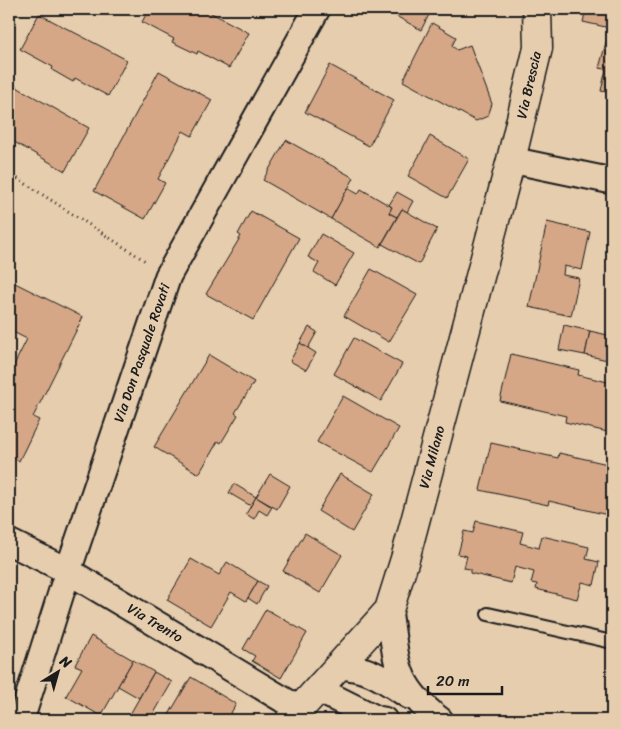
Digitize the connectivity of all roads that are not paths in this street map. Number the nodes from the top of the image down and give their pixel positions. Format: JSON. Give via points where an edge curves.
{"nodes":[{"id":1,"x":317,"y":9,"type":"edge"},
{"id":2,"x":537,"y":9,"type":"edge"},
{"id":3,"x":511,"y":160,"type":"junction"},
{"id":4,"x":612,"y":181,"type":"edge"},
{"id":5,"x":9,"y":542,"type":"edge"},
{"id":6,"x":68,"y":571,"type":"junction"},
{"id":7,"x":389,"y":610,"type":"junction"},
{"id":8,"x":488,"y":614,"type":"dead end"},
{"id":9,"x":612,"y":642,"type":"edge"},
{"id":10,"x":338,"y":666,"type":"junction"},
{"id":11,"x":317,"y":689,"type":"junction"},
{"id":12,"x":417,"y":701,"type":"junction"},
{"id":13,"x":294,"y":715,"type":"edge"},
{"id":14,"x":21,"y":720,"type":"edge"},
{"id":15,"x":384,"y":720,"type":"edge"},
{"id":16,"x":440,"y":720,"type":"edge"}],
"edges":[{"from":1,"to":6,"type":"street","name":"Via Don Pasquale Rovati","via":[[168,276]]},
{"from":2,"to":3,"type":"street","name":"Via Brescia","via":[[538,48]]},
{"from":3,"to":4,"type":"street"},
{"from":3,"to":7,"type":"street","name":"Via Milano"},
{"from":5,"to":6,"type":"street","name":"Via Trento"},
{"from":6,"to":13,"type":"street","name":"Via Trento"},
{"from":6,"to":14,"type":"street","name":"Via Don Pasquale Rovati"},
{"from":7,"to":10,"type":"street","name":"Via Milano"},
{"from":7,"to":12,"type":"street","via":[[398,673]]},
{"from":8,"to":9,"type":"lane"},
{"from":10,"to":11,"type":"street","name":"Via Milano"},
{"from":10,"to":12,"type":"street","via":[[359,667],[383,678]]},
{"from":11,"to":13,"type":"street","name":"Via Milano"},
{"from":11,"to":15,"type":"street"},
{"from":12,"to":16,"type":"street"}]}
